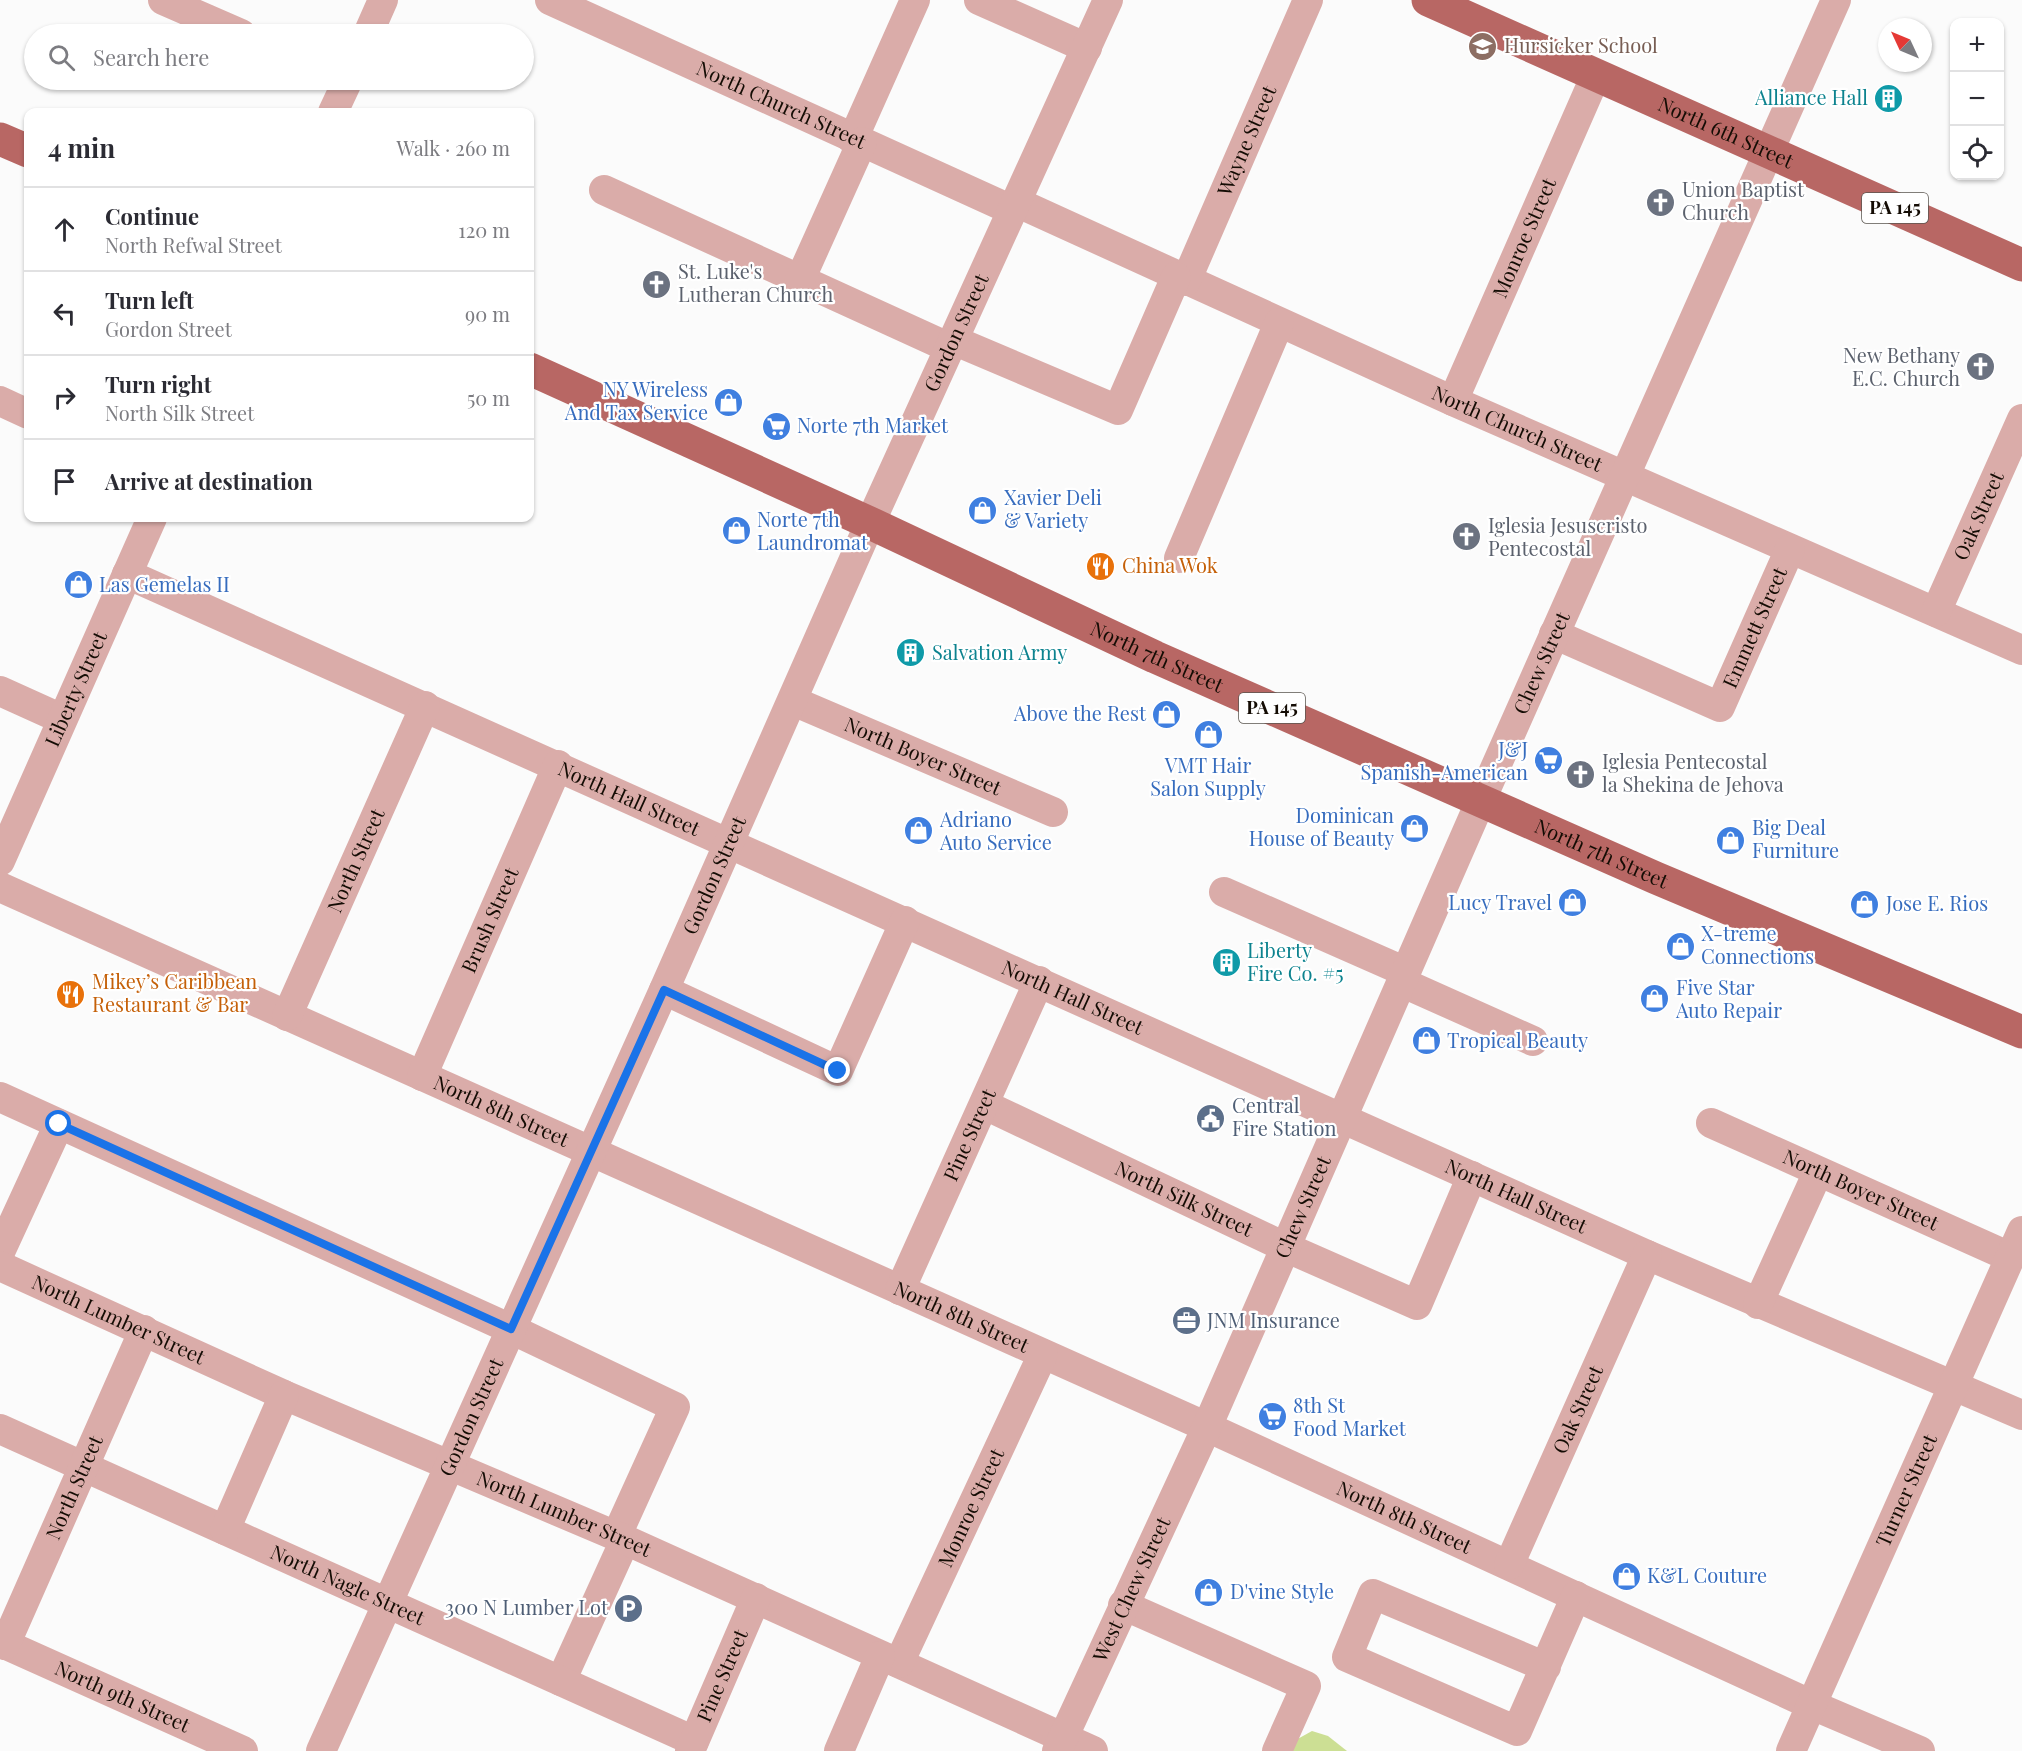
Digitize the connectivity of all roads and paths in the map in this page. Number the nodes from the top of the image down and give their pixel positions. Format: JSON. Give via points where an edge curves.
{"nodes":[{"id":1,"x":163,"y":0,"type":"edge"},
{"id":2,"x":383,"y":0,"type":"edge"},
{"id":3,"x":550,"y":0,"type":"edge"},
{"id":4,"x":915,"y":0,"type":"edge"},
{"id":5,"x":979,"y":0,"type":"edge"},
{"id":6,"x":1108,"y":0,"type":"edge"},
{"id":7,"x":1308,"y":0,"type":"edge"},
{"id":8,"x":1428,"y":0,"type":"edge"},
{"id":9,"x":1836,"y":0,"type":"edge"},
{"id":10,"x":211,"y":10,"type":"edge"},
{"id":11,"x":228,"y":24,"type":"edge"},
{"id":12,"x":372,"y":24,"type":"edge"},
{"id":13,"x":1087,"y":48,"type":"junction"},
{"id":14,"x":1596,"y":75,"type":"junction"},
{"id":15,"x":342,"y":90,"type":"edge"},
{"id":16,"x":335,"y":108,"type":"edge"},
{"id":17,"x":0,"y":139,"type":"edge"},
{"id":18,"x":856,"y":140,"type":"junction"},
{"id":19,"x":24,"y":149,"type":"edge"},
{"id":20,"x":1768,"y":151,"type":"junction"},
{"id":21,"x":604,"y":190,"type":"dead end"},
{"id":22,"x":1014,"y":206,"type":"junction"},
{"id":23,"x":2022,"y":265,"type":"edge"},
{"id":24,"x":1181,"y":279,"type":"junction"},
{"id":25,"x":799,"y":282,"type":"junction"},
{"id":26,"x":1279,"y":323,"type":"junction"},
{"id":27,"x":952,"y":344,"type":"junction"},
{"id":28,"x":534,"y":371,"type":"edge"},
{"id":29,"x":1453,"y":400,"type":"junction"},
{"id":30,"x":2022,"y":419,"type":"edge"},
{"id":31,"x":2013,"y":464,"type":"edge"},
{"id":32,"x":1624,"y":476,"type":"junction"},
{"id":33,"x":150,"y":522,"type":"edge"},
{"id":34,"x":870,"y":523,"type":"junction"},
{"id":35,"x":1790,"y":549,"type":"junction"},
{"id":36,"x":1179,"y":558,"type":"dead end"},
{"id":37,"x":127,"y":574,"type":"junction"},
{"id":38,"x":1936,"y":612,"type":"junction"},
{"id":39,"x":1554,"y":634,"type":"junction"},
{"id":40,"x":2022,"y":650,"type":"edge"},
{"id":41,"x":0,"y":691,"type":"edge"},
{"id":42,"x":793,"y":701,"type":"junction"},
{"id":43,"x":425,"y":706,"type":"junction"},
{"id":44,"x":62,"y":719,"type":"junction"},
{"id":45,"x":558,"y":765,"type":"junction"},
{"id":46,"x":1481,"y":800,"type":"junction"},
{"id":47,"x":1053,"y":812,"type":"dead end"},
{"id":48,"x":730,"y":842,"type":"junction"},
{"id":49,"x":0,"y":861,"type":"edge"},
{"id":50,"x":0,"y":887,"type":"edge"},
{"id":51,"x":1224,"y":892,"type":"dead end"},
{"id":52,"x":905,"y":921,"type":"junction"},
{"id":53,"x":1403,"y":977,"type":"junction"},
{"id":54,"x":1039,"y":981,"type":"junction"},
{"id":55,"x":664,"y":990,"type":"junction"},
{"id":56,"x":287,"y":1016,"type":"junction"},
{"id":57,"x":2022,"y":1032,"type":"edge"},
{"id":58,"x":1533,"y":1041,"type":"dead end"},
{"id":59,"x":422,"y":1076,"type":"junction"},
{"id":60,"x":0,"y":1097,"type":"edge"},
{"id":61,"x":985,"y":1105,"type":"junction"},
{"id":62,"x":1341,"y":1118,"type":"junction"},
{"id":63,"x":59,"y":1124,"type":"junction"},
{"id":64,"x":1711,"y":1124,"type":"dead end"},
{"id":65,"x":591,"y":1151,"type":"junction"},
{"id":66,"x":1818,"y":1172,"type":"junction"},
{"id":67,"x":1472,"y":1176,"type":"junction"},
{"id":68,"x":2016,"y":1244,"type":"edge"},
{"id":69,"x":1285,"y":1247,"type":"junction"},
{"id":70,"x":0,"y":1252,"type":"edge"},
{"id":71,"x":1647,"y":1255,"type":"junction"},
{"id":72,"x":0,"y":1266,"type":"edge"},
{"id":73,"x":900,"y":1290,"type":"junction"},
{"id":74,"x":1758,"y":1304,"type":"junction"},
{"id":75,"x":511,"y":1329,"type":"junction"},
{"id":76,"x":144,"y":1330,"type":"junction"},
{"id":77,"x":1043,"y":1354,"type":"junction"},
{"id":78,"x":1954,"y":1384,"type":"junction"},
{"id":79,"x":284,"y":1395,"type":"junction"},
{"id":80,"x":2022,"y":1414,"type":"edge"},
{"id":81,"x":1207,"y":1427,"type":"junction"},
{"id":82,"x":0,"y":1429,"type":"edge"},
{"id":83,"x":450,"y":1465,"type":"junction"},
{"id":84,"x":83,"y":1467,"type":"junction"},
{"id":85,"x":225,"y":1530,"type":"junction"},
{"id":86,"x":621,"y":1538,"type":"junction"},
{"id":87,"x":1509,"y":1565,"type":"junction"},
{"id":88,"x":1576,"y":1596,"type":"junction"},
{"id":89,"x":756,"y":1598,"type":"junction"},
{"id":90,"x":387,"y":1603,"type":"junction"},
{"id":91,"x":1123,"y":1605,"type":"junction"},
{"id":92,"x":3,"y":1643,"type":"edge"},
{"id":93,"x":890,"y":1660,"type":"junction"},
{"id":94,"x":1546,"y":1667,"type":"junction"},
{"id":95,"x":561,"y":1681,"type":"junction"},
{"id":96,"x":1812,"y":1705,"type":"junction"},
{"id":97,"x":1060,"y":1744,"type":"edge"},
{"id":98,"x":692,"y":1746,"type":"edge"},
{"id":99,"x":243,"y":1751,"type":"edge"},
{"id":100,"x":321,"y":1751,"type":"edge"},
{"id":101,"x":839,"y":1751,"type":"edge"},
{"id":102,"x":1093,"y":1751,"type":"edge"},
{"id":103,"x":1277,"y":1751,"type":"edge"},
{"id":104,"x":1791,"y":1751,"type":"edge"},
{"id":105,"x":1920,"y":1751,"type":"edge"}],
"edges":[{"from":1,"to":10,"type":"street"},
{"from":2,"to":12,"type":"street"},
{"from":3,"to":18,"type":"street","name":"North Church Street"},
{"from":4,"to":18,"type":"street"},
{"from":5,"to":13,"type":"street"},
{"from":6,"to":13,"type":"street","name":"Gordon Street"},
{"from":7,"to":24,"type":"street","name":"Wayne Street"},
{"from":8,"to":14,"type":"main road","name":"North 6th Street","number":"PA 145"},
{"from":9,"to":20,"type":"street","name":"Chew Street"},
{"from":10,"to":11,"type":"street"},
{"from":13,"to":22,"type":"street","name":"Gordon Street"},
{"from":14,"to":20,"type":"main road","name":"North 6th Street","number":"PA 145"},
{"from":14,"to":29,"type":"street","name":"Monroe Street"},
{"from":15,"to":16,"type":"street"},
{"from":17,"to":19,"type":"main road"},
{"from":18,"to":22,"type":"street","name":"North Church Street"},
{"from":18,"to":25,"type":"street"},
{"from":20,"to":23,"type":"main road","name":"North 6th Street","number":"PA 145"},
{"from":20,"to":32,"type":"street","name":"Chew Street"},
{"from":21,"to":25,"type":"street"},
{"from":22,"to":24,"type":"street","name":"North Church Street"},
{"from":22,"to":27,"type":"street","name":"Gordon Street"},
{"from":24,"to":26,"type":"street","name":"North Church Street"},
{"from":24,"to":27,"type":"street","name":"Wayne Street","via":[[1118,410]]},
{"from":25,"to":27,"type":"street"},
{"from":26,"to":29,"type":"street","name":"North Church Street"},
{"from":26,"to":36,"type":"street"},
{"from":27,"to":34,"type":"street","name":"Gordon Street"},
{"from":28,"to":34,"type":"main road","name":"North 7th Street","number":"PA 145"},
{"from":29,"to":32,"type":"street","name":"North Church Street"},
{"from":30,"to":31,"type":"street","name":"Oak Street"},
{"from":31,"to":38,"type":"street","name":"Oak Street"},
{"from":32,"to":35,"type":"street","name":"North Church Street"},
{"from":32,"to":39,"type":"street","name":"Chew Street"},
{"from":33,"to":37,"type":"street","name":"Liberty Street"},
{"from":34,"to":42,"type":"street","name":"Gordon Street"},
{"from":34,"to":46,"type":"main road","name":"North 7th Street","number":"PA 145","via":[[1155,657]]},
{"from":35,"to":38,"type":"street","name":"North Church Street"},
{"from":35,"to":39,"type":"street","name":"Emmett Street","via":[[1720,707]]},
{"from":37,"to":43,"type":"street","name":"North Hall Street"},
{"from":37,"to":44,"type":"street","name":"Liberty Street"},
{"from":38,"to":40,"type":"street","name":"North Church Street"},
{"from":39,"to":46,"type":"street","name":"Chew Street"},
{"from":41,"to":44,"type":"street"},
{"from":42,"to":47,"type":"street","name":"North Boyer Street"},
{"from":42,"to":48,"type":"street","name":"Gordon Street"},
{"from":43,"to":45,"type":"street","name":"North Hall Street"},
{"from":43,"to":56,"type":"street","name":"North Street"},
{"from":44,"to":49,"type":"street","name":"Liberty Street"},
{"from":45,"to":48,"type":"street","name":"North Hall Street"},
{"from":45,"to":59,"type":"street","name":"Brush Street"},
{"from":46,"to":53,"type":"street","name":"Chew Street"},
{"from":46,"to":57,"type":"main road","name":"North 7th Street","number":"PA 145"},
{"from":48,"to":52,"type":"street","name":"North Hall Street"},
{"from":48,"to":55,"type":"street","name":"Gordon Street"},
{"from":50,"to":56,"type":"street","name":"North 8th Street"},
{"from":51,"to":53,"type":"street"},
{"from":52,"to":54,"type":"street","name":"North Hall Street"},
{"from":52,"to":55,"type":"street","via":[[838,1071]]},
{"from":53,"to":58,"type":"street"},
{"from":53,"to":62,"type":"street","name":"Chew Street"},
{"from":54,"to":61,"type":"street","name":"Pine Street"},
{"from":54,"to":62,"type":"street","name":"North Hall Street"},
{"from":55,"to":65,"type":"street","name":"Gordon Street"},
{"from":56,"to":59,"type":"street","name":"North 8th Street"},
{"from":59,"to":65,"type":"street","name":"North 8th Street"},
{"from":60,"to":63,"type":"street"},
{"from":61,"to":69,"type":"street","name":"North Silk Street"},
{"from":61,"to":73,"type":"street","name":"Pine Street"},
{"from":62,"to":67,"type":"street","name":"North Hall Street"},
{"from":62,"to":69,"type":"street","name":"Chew Street"},
{"from":63,"to":70,"type":"street"},
{"from":63,"to":75,"type":"street"},
{"from":64,"to":66,"type":"street","name":"North Boyer Street"},
{"from":65,"to":73,"type":"street","name":"North 8th Street"},
{"from":65,"to":75,"type":"street","name":"Gordon Street"},
{"from":66,"to":68,"type":"street","name":"North Boyer Street"},
{"from":66,"to":74,"type":"street"},
{"from":67,"to":69,"type":"street","name":"North Silk Street","via":[[1417,1305]]},
{"from":67,"to":71,"type":"street","name":"North Hall Street"},
{"from":68,"to":78,"type":"street","name":"Turner Street"},
{"from":69,"to":81,"type":"street","name":"Chew Street"},
{"from":71,"to":74,"type":"street","name":"North Hall Street"},
{"from":71,"to":87,"type":"street","name":"Oak Street"},
{"from":72,"to":76,"type":"street","name":"North Lumber Street"},
{"from":73,"to":77,"type":"street","name":"North 8th Street"},
{"from":74,"to":78,"type":"street","name":"North Hall Street"},
{"from":75,"to":83,"type":"street","name":"Gordon Street"},
{"from":75,"to":86,"type":"street","via":[[675,1407],[621,1526]]},
{"from":76,"to":79,"type":"street","name":"North Lumber Street"},
{"from":76,"to":84,"type":"street","name":"North Street"},
{"from":77,"to":81,"type":"street","name":"North 8th Street"},
{"from":77,"to":93,"type":"street","name":"Monroe Street"},
{"from":78,"to":80,"type":"street","name":"North Hall Street"},
{"from":78,"to":96,"type":"street","name":"Turner Street"},
{"from":79,"to":83,"type":"street","name":"North Lumber Street"},
{"from":79,"to":85,"type":"street"},
{"from":81,"to":87,"type":"street","name":"North 8th Street"},
{"from":81,"to":91,"type":"street","name":"West Chew Street"},
{"from":82,"to":84,"type":"street","name":"North Nagle Street"},
{"from":83,"to":86,"type":"street","name":"North Lumber Street"},
{"from":83,"to":90,"type":"street","name":"Gordon Street"},
{"from":84,"to":85,"type":"street","name":"North Nagle Street"},
{"from":84,"to":92,"type":"street","name":"North Street"},
{"from":85,"to":90,"type":"street","name":"North Nagle Street"},
{"from":86,"to":89,"type":"street","name":"North Lumber Street"},
{"from":86,"to":95,"type":"street","via":[[621,1549]]},
{"from":87,"to":88,"type":"street","name":"North 8th Street"},
{"from":88,"to":94,"type":"street"},
{"from":88,"to":96,"type":"street","name":"North 8th Street"},
{"from":89,"to":93,"type":"street","name":"North Lumber Street"},
{"from":89,"to":98,"type":"street","name":"Pine Street"},
{"from":90,"to":95,"type":"street","name":"North Nagle Street"},
{"from":90,"to":100,"type":"street","name":"Gordon Street"},
{"from":91,"to":97,"type":"street","name":"West Chew Street"},
{"from":91,"to":103,"type":"street","via":[[1306,1686]]},
{"from":92,"to":99,"type":"street","name":"North 9th Street"},
{"from":93,"to":97,"type":"street","name":"North Lumber Street"},
{"from":93,"to":101,"type":"street","name":"Monroe Street"},
{"from":94,"to":94,"type":"street","via":[[1517,1731],[1347,1657],[1373,1594]]},
{"from":95,"to":98,"type":"street","name":"North Nagle Street"},
{"from":96,"to":104,"type":"street","name":"Turner Street"},
{"from":96,"to":105,"type":"street","name":"North 8th Street"},
{"from":97,"to":102,"type":"street","name":"North Lumber Street"}]}
